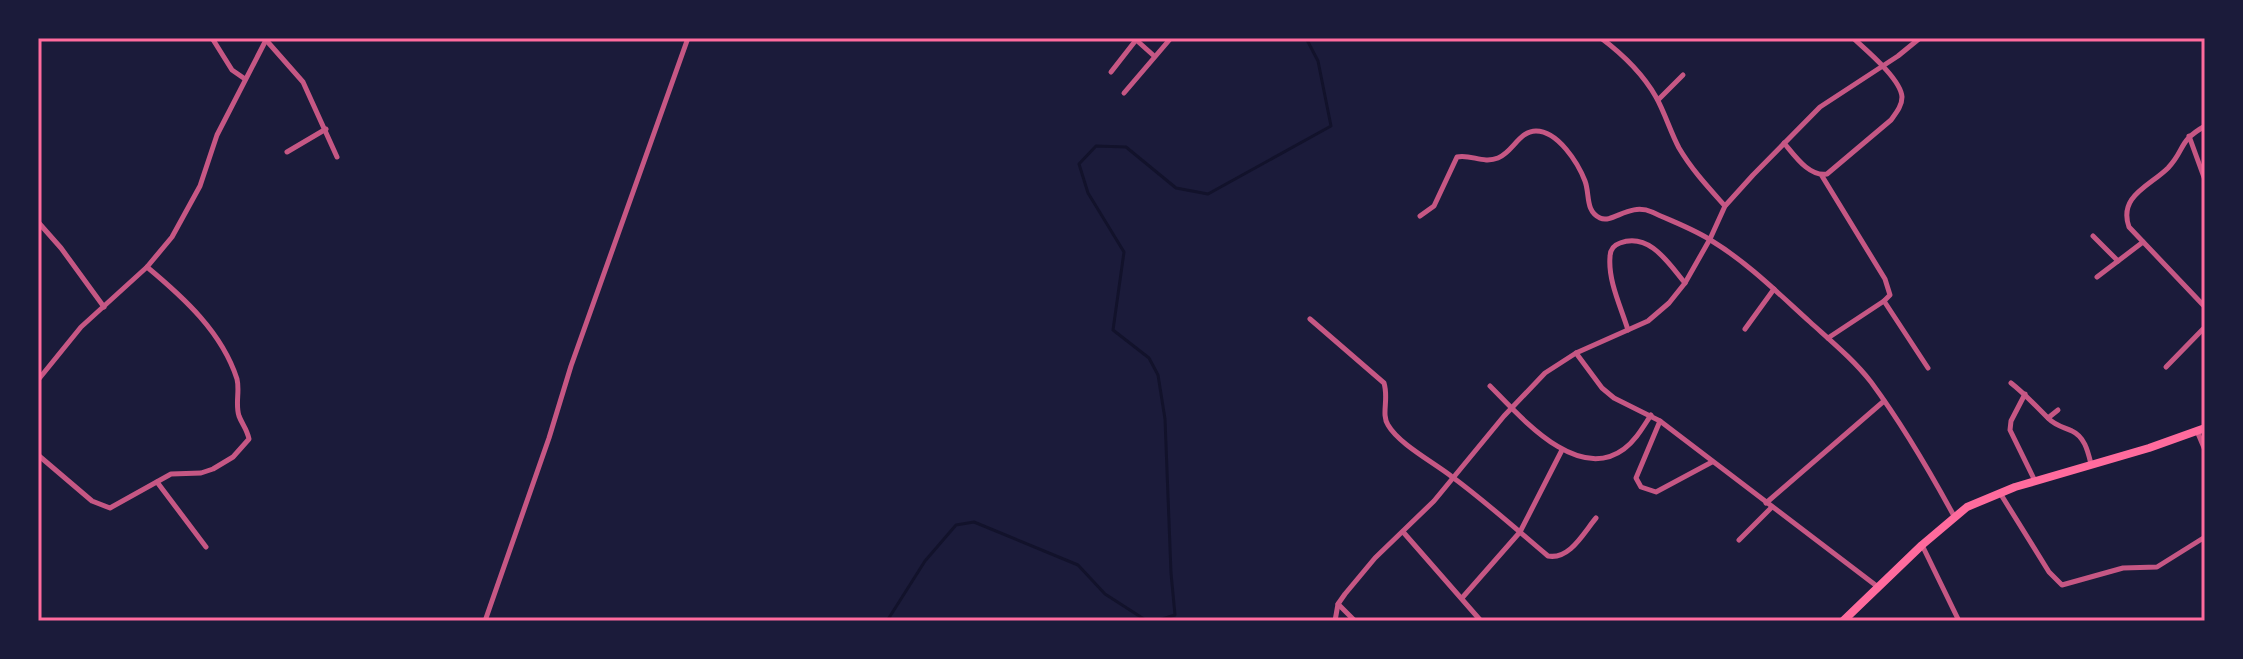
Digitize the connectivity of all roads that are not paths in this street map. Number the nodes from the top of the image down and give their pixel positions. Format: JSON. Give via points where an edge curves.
{"nodes":[{"id":1,"x":212,"y":38,"type":"edge"},
{"id":2,"x":688,"y":38,"type":"edge"},
{"id":3,"x":1171,"y":38,"type":"edge"},
{"id":4,"x":1601,"y":38,"type":"edge"},
{"id":5,"x":1853,"y":38,"type":"edge"},
{"id":6,"x":1920,"y":38,"type":"edge"},
{"id":7,"x":267,"y":39,"type":"edge"},
{"id":8,"x":1135,"y":39,"type":"edge"},
{"id":9,"x":1153,"y":55,"type":"junction"},
{"id":10,"x":1883,"y":66,"type":"junction"},
{"id":11,"x":1111,"y":72,"type":"dead end"},
{"id":12,"x":1683,"y":75,"type":"dead end"},
{"id":13,"x":245,"y":79,"type":"junction"},
{"id":14,"x":1124,"y":93,"type":"dead end"},
{"id":15,"x":1658,"y":100,"type":"junction"},
{"id":16,"x":2205,"y":126,"type":"edge"},
{"id":17,"x":326,"y":129,"type":"junction"},
{"id":18,"x":2189,"y":135,"type":"junction"},
{"id":19,"x":1784,"y":143,"type":"junction"},
{"id":20,"x":287,"y":152,"type":"dead end"},
{"id":21,"x":337,"y":157,"type":"dead end"},
{"id":22,"x":1822,"y":176,"type":"junction"},
{"id":23,"x":2205,"y":180,"type":"edge"},
{"id":24,"x":1725,"y":206,"type":"junction"},
{"id":25,"x":1420,"y":216,"type":"dead end"},
{"id":26,"x":38,"y":222,"type":"edge"},
{"id":27,"x":2093,"y":236,"type":"dead end"},
{"id":28,"x":1710,"y":239,"type":"junction"},
{"id":29,"x":2143,"y":242,"type":"junction"},
{"id":30,"x":2118,"y":261,"type":"junction"},
{"id":31,"x":147,"y":267,"type":"junction"},
{"id":32,"x":2097,"y":277,"type":"dead end"},
{"id":33,"x":1685,"y":283,"type":"junction"},
{"id":34,"x":1774,"y":289,"type":"junction"},
{"id":35,"x":1884,"y":301,"type":"junction"},
{"id":36,"x":104,"y":307,"type":"junction"},
{"id":37,"x":2205,"y":307,"type":"edge"},
{"id":38,"x":1310,"y":319,"type":"dead end"},
{"id":39,"x":2205,"y":327,"type":"edge"},
{"id":40,"x":1745,"y":329,"type":"dead end"},
{"id":41,"x":1628,"y":330,"type":"junction"},
{"id":42,"x":1828,"y":338,"type":"junction"},
{"id":43,"x":1576,"y":353,"type":"junction"},
{"id":44,"x":2166,"y":367,"type":"dead end"},
{"id":45,"x":1928,"y":368,"type":"dead end"},
{"id":46,"x":38,"y":380,"type":"edge"},
{"id":47,"x":2011,"y":383,"type":"dead end"},
{"id":48,"x":1490,"y":386,"type":"dead end"},
{"id":49,"x":2025,"y":394,"type":"junction"},
{"id":50,"x":1884,"y":401,"type":"junction"},
{"id":51,"x":1512,"y":408,"type":"junction"},
{"id":52,"x":2058,"y":410,"type":"dead end"},
{"id":53,"x":1651,"y":415,"type":"junction"},
{"id":54,"x":2048,"y":418,"type":"junction"},
{"id":55,"x":1660,"y":421,"type":"junction"},
{"id":56,"x":2201,"y":430,"type":"edge"},
{"id":57,"x":1562,"y":450,"type":"junction"},
{"id":58,"x":2205,"y":450,"type":"edge"},
{"id":59,"x":38,"y":455,"type":"edge"},
{"id":60,"x":1712,"y":462,"type":"junction"},
{"id":61,"x":2091,"y":465,"type":"junction"},
{"id":62,"x":1453,"y":478,"type":"junction"},
{"id":63,"x":157,"y":482,"type":"junction"},
{"id":64,"x":2035,"y":482,"type":"junction"},
{"id":65,"x":2000,"y":493,"type":"junction"},
{"id":66,"x":1769,"y":505,"type":"junction"},
{"id":67,"x":1954,"y":516,"type":"junction"},
{"id":68,"x":1596,"y":518,"type":"dead end"},
{"id":69,"x":1520,"y":532,"type":"junction"},
{"id":70,"x":1404,"y":533,"type":"junction"},
{"id":71,"x":2205,"y":537,"type":"edge"},
{"id":72,"x":1739,"y":540,"type":"dead end"},
{"id":73,"x":1922,"y":545,"type":"junction"},
{"id":74,"x":206,"y":547,"type":"dead end"},
{"id":75,"x":1878,"y":587,"type":"junction"},
{"id":76,"x":1462,"y":598,"type":"junction"},
{"id":77,"x":1338,"y":604,"type":"junction"},
{"id":78,"x":485,"y":621,"type":"edge"},
{"id":79,"x":1335,"y":621,"type":"edge"},
{"id":80,"x":1355,"y":621,"type":"edge"},
{"id":81,"x":1481,"y":621,"type":"edge"},
{"id":82,"x":1843,"y":621,"type":"edge"},
{"id":83,"x":1959,"y":621,"type":"edge"}],
"edges":[{"from":1,"to":13,"type":"street","via":[[232,70]]},
{"from":2,"to":78,"type":"street"},
{"from":3,"to":9,"type":"street"},
{"from":4,"to":15,"type":"street"},
{"from":5,"to":10,"type":"street"},
{"from":6,"to":10,"type":"street"},
{"from":7,"to":13,"type":"street"},
{"from":7,"to":17,"type":"street","via":[[303,82]]},
{"from":8,"to":9,"type":"street"},
{"from":8,"to":11,"type":"street"},
{"from":9,"to":14,"type":"street"},
{"from":10,"to":19,"type":"street","via":[[1820,107]]},
{"from":10,"to":22,"type":"street","via":[[1901,90],[1898,111]]},
{"from":12,"to":15,"type":"street"},
{"from":13,"to":31,"type":"street","via":[[189,208]]},
{"from":15,"to":24,"type":"street","via":[[1700,181]]},
{"from":16,"to":18,"type":"street"},
{"from":17,"to":20,"type":"street"},
{"from":17,"to":21,"type":"street"},
{"from":18,"to":23,"type":"street"},
{"from":18,"to":29,"type":"street","via":[[2166,170],[2131,199],[2127,220]]},
{"from":19,"to":22,"type":"street"},
{"from":19,"to":24,"type":"street"},
{"from":22,"to":35,"type":"street","via":[[1885,279],[1890,295]]},
{"from":24,"to":28,"type":"street"},
{"from":25,"to":28,"type":"street","via":[[1434,206],[1457,157],[1484,162],[1498,158],[1525,133],[1539,130],[1570,154],[1598,218],[1647,210]]},
{"from":26,"to":36,"type":"street"},
{"from":27,"to":30,"type":"street"},
{"from":28,"to":33,"type":"street"},
{"from":28,"to":34,"type":"street"},
{"from":29,"to":30,"type":"street"},
{"from":29,"to":37,"type":"street"},
{"from":30,"to":32,"type":"street"},
{"from":31,"to":36,"type":"street"},
{"from":31,"to":63,"type":"street","via":[[182,296],[220,346],[238,381],[238,415],[249,439],[213,469],[171,474]]},
{"from":33,"to":41,"type":"street","via":[[1648,321]]},
{"from":33,"to":41,"type":"street","via":[[1650,245],[1618,243],[1610,256],[1612,277]]},
{"from":34,"to":40,"type":"street"},
{"from":34,"to":42,"type":"street"},
{"from":35,"to":42,"type":"street"},
{"from":35,"to":45,"type":"street"},
{"from":36,"to":46,"type":"street","via":[[73,335]]},
{"from":38,"to":62,"type":"street","via":[[1384,383],[1384,410],[1391,429]]},
{"from":39,"to":44,"type":"street"},
{"from":41,"to":43,"type":"street"},
{"from":42,"to":50,"type":"street"},
{"from":43,"to":51,"type":"street","via":[[1545,373]]},
{"from":43,"to":53,"type":"street","via":[[1614,398]]},
{"from":47,"to":49,"type":"street"},
{"from":48,"to":51,"type":"street"},
{"from":49,"to":54,"type":"street"},
{"from":49,"to":64,"type":"street","via":[[2010,430]]},
{"from":50,"to":66,"type":"street"},
{"from":50,"to":67,"type":"street"},
{"from":51,"to":57,"type":"street"},
{"from":51,"to":62,"type":"street"},
{"from":52,"to":54,"type":"street"},
{"from":53,"to":55,"type":"street"},
{"from":53,"to":57,"type":"street","via":[[1631,443],[1609,458]]},
{"from":54,"to":61,"type":"street","via":[[2081,438]]},
{"from":55,"to":60,"type":"street"},
{"from":55,"to":60,"type":"street","via":[[1636,478],[1641,487],[1656,492]]},
{"from":56,"to":58,"type":"street"},
{"from":56,"to":61,"type":"main road"},
{"from":57,"to":69,"type":"street"},
{"from":59,"to":63,"type":"street","via":[[101,506],[110,508]]},
{"from":60,"to":66,"type":"street"},
{"from":61,"to":64,"type":"main road"},
{"from":62,"to":69,"type":"street"},
{"from":62,"to":70,"type":"street"},
{"from":63,"to":74,"type":"street"},
{"from":64,"to":65,"type":"main road"},
{"from":65,"to":67,"type":"main road"},
{"from":65,"to":71,"type":"street","via":[[2062,585],[2123,568],[2157,567]]},
{"from":66,"to":72,"type":"street"},
{"from":66,"to":75,"type":"street"},
{"from":67,"to":73,"type":"main road"},
{"from":68,"to":69,"type":"street","via":[[1568,552],[1555,557]]},
{"from":69,"to":76,"type":"street"},
{"from":70,"to":76,"type":"street"},
{"from":70,"to":77,"type":"street","via":[[1375,558]]},
{"from":73,"to":75,"type":"main road"},
{"from":73,"to":83,"type":"street"},
{"from":75,"to":82,"type":"main road"},
{"from":76,"to":81,"type":"street"},
{"from":77,"to":79,"type":"street"},
{"from":77,"to":80,"type":"street"}]}
